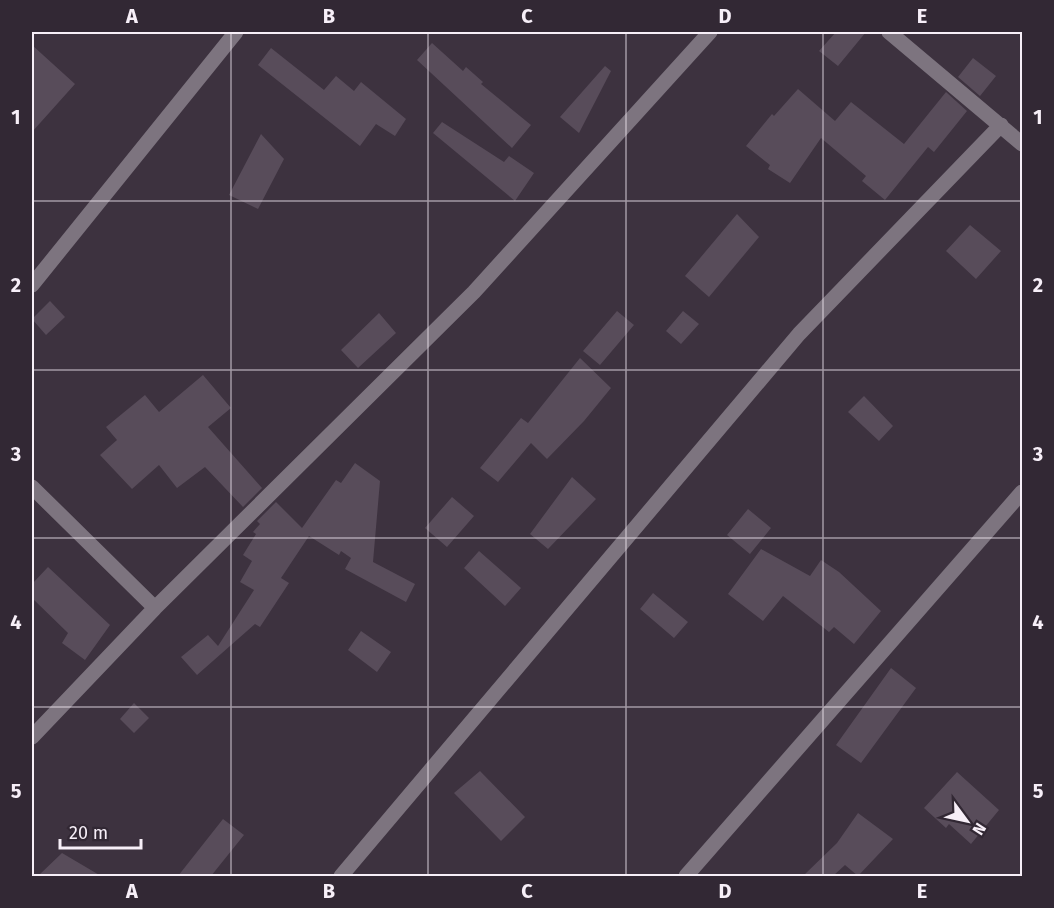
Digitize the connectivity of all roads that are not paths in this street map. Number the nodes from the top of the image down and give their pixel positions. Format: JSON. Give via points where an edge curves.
{"nodes":[{"id":1,"x":236,"y":32,"type":"edge"},
{"id":2,"x":710,"y":32,"type":"edge"},
{"id":3,"x":889,"y":32,"type":"edge"},
{"id":4,"x":1001,"y":125,"type":"junction"},
{"id":5,"x":1023,"y":144,"type":"edge"},
{"id":6,"x":32,"y":285,"type":"edge"},
{"id":7,"x":32,"y":487,"type":"edge"},
{"id":8,"x":1023,"y":492,"type":"edge"},
{"id":9,"x":155,"y":608,"type":"junction"},
{"id":10,"x":32,"y":737,"type":"edge"},
{"id":11,"x":341,"y":876,"type":"edge"},
{"id":12,"x":686,"y":876,"type":"edge"}],
"edges":[{"from":1,"to":6,"type":"street"},
{"from":2,"to":9,"type":"street","via":[[474,292]]},
{"from":3,"to":4,"type":"street"},
{"from":4,"to":5,"type":"street"},
{"from":4,"to":11,"type":"street","via":[[799,334]]},
{"from":7,"to":9,"type":"street"},
{"from":8,"to":12,"type":"street"},
{"from":9,"to":10,"type":"street"}]}
